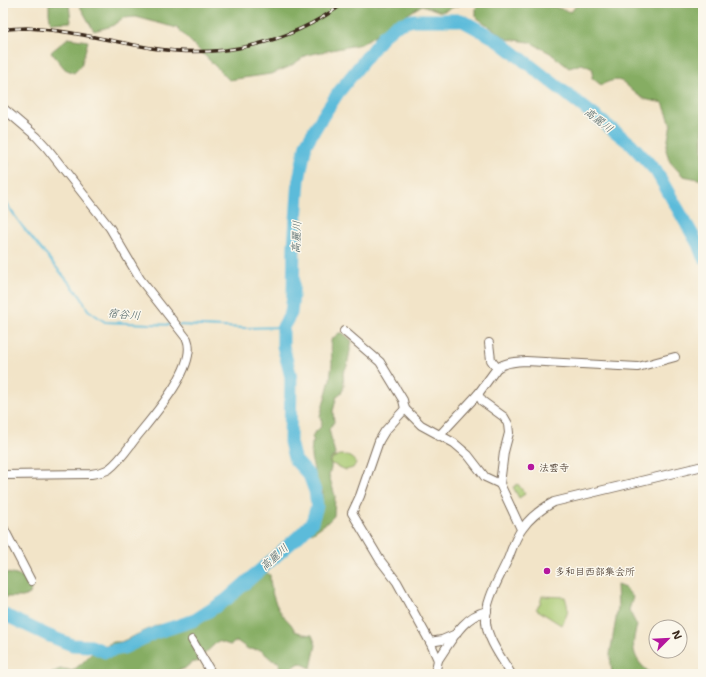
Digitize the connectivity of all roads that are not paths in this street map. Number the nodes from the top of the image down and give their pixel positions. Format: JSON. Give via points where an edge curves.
{"nodes":[{"id":1,"x":3,"y":108,"type":"edge"},
{"id":2,"x":344,"y":331,"type":"dead end"},
{"id":3,"x":489,"y":343,"type":"dead end"},
{"id":4,"x":675,"y":357,"type":"dead end"},
{"id":5,"x":497,"y":368,"type":"junction"},
{"id":6,"x":478,"y":394,"type":"junction"},
{"id":7,"x":405,"y":408,"type":"junction"},
{"id":8,"x":439,"y":436,"type":"junction"},
{"id":9,"x":703,"y":466,"type":"edge"},
{"id":10,"x":3,"y":475,"type":"edge"},
{"id":11,"x":500,"y":484,"type":"junction"},
{"id":12,"x":3,"y":528,"type":"edge"},
{"id":13,"x":521,"y":529,"type":"junction"},
{"id":14,"x":31,"y":581,"type":"dead end"},
{"id":15,"x":487,"y":611,"type":"junction"},
{"id":16,"x":456,"y":634,"type":"junction"},
{"id":17,"x":192,"y":640,"type":"dead end"},
{"id":18,"x":430,"y":642,"type":"junction"},
{"id":19,"x":438,"y":660,"type":"junction"},
{"id":20,"x":212,"y":674,"type":"edge"},
{"id":21,"x":435,"y":674,"type":"edge"},
{"id":22,"x":511,"y":674,"type":"edge"}],
"edges":[{"from":1,"to":10,"type":"street","via":[[47,148],[110,228],[140,279],[187,339],[190,349],[170,395],[120,459],[109,469],[91,474]]},
{"from":2,"to":7,"type":"street","via":[[380,362],[403,400]]},
{"from":3,"to":5,"type":"street","via":[[492,360]]},
{"from":4,"to":5,"type":"street","via":[[638,367],[526,361],[510,362]]},
{"from":5,"to":6,"type":"street"},
{"from":6,"to":8,"type":"street"},
{"from":6,"to":11,"type":"street","via":[[504,417],[508,424],[509,433]]},
{"from":7,"to":8,"type":"street","via":[[421,425]]},
{"from":7,"to":18,"type":"street","via":[[379,442],[352,514],[400,588]]},
{"from":8,"to":11,"type":"street","via":[[468,455],[485,477]]},
{"from":9,"to":13,"type":"street","via":[[554,502],[538,511]]},
{"from":11,"to":13,"type":"street"},
{"from":12,"to":14,"type":"street"},
{"from":13,"to":15,"type":"street"},
{"from":15,"to":16,"type":"street","via":[[470,618]]},
{"from":15,"to":22,"type":"street","via":[[488,634]]},
{"from":16,"to":18,"type":"street"},
{"from":16,"to":19,"type":"street"},
{"from":17,"to":20,"type":"street"},
{"from":18,"to":19,"type":"street"},
{"from":19,"to":21,"type":"street"}]}
